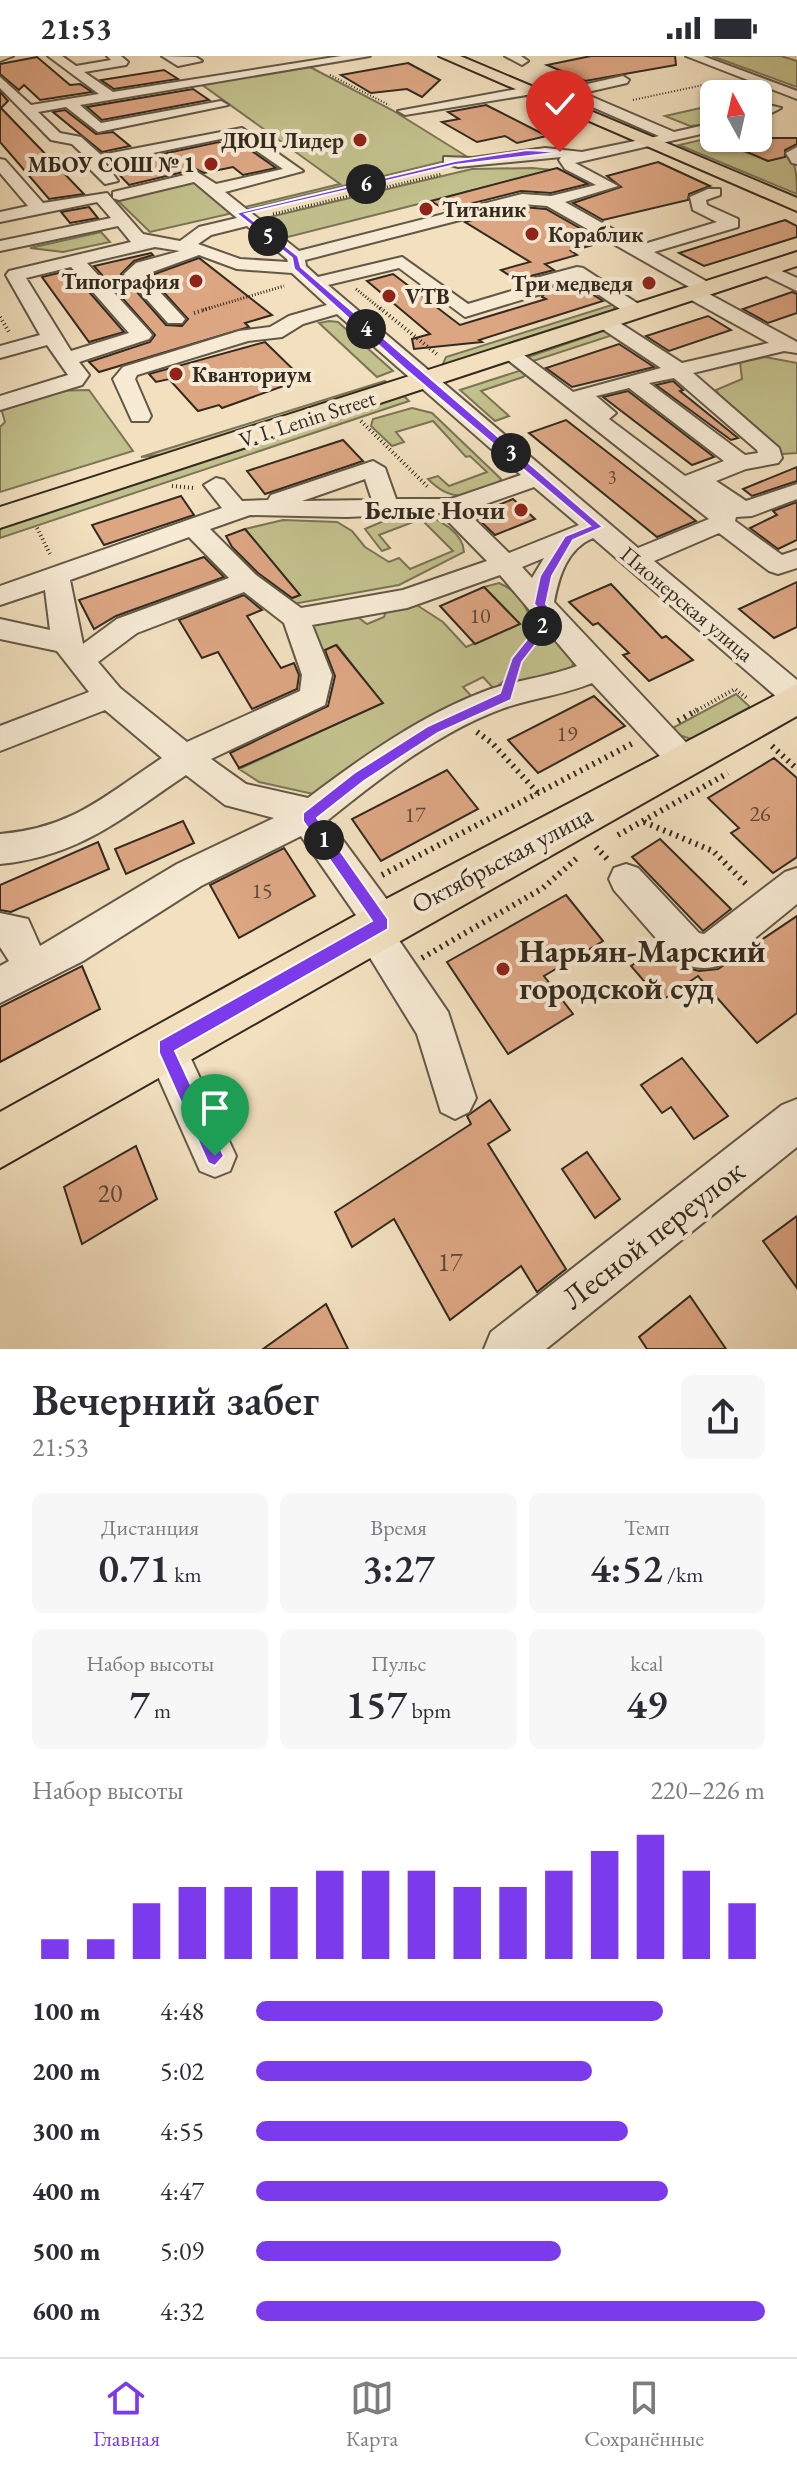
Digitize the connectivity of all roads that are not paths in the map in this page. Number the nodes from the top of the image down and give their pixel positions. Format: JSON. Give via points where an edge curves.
{"nodes":[{"id":1,"x":7,"y":56,"type":"edge"},
{"id":2,"x":168,"y":56,"type":"edge"},
{"id":3,"x":266,"y":56,"type":"edge"},
{"id":4,"x":364,"y":56,"type":"edge"},
{"id":5,"x":447,"y":56,"type":"edge"},
{"id":6,"x":692,"y":56,"type":"edge"},
{"id":7,"x":0,"y":57,"type":"edge"},
{"id":8,"x":117,"y":59,"type":"edge"},
{"id":9,"x":192,"y":59,"type":"edge"},
{"id":10,"x":319,"y":59,"type":"edge"},
{"id":11,"x":228,"y":63,"type":"dead end"},
{"id":12,"x":287,"y":67,"type":"junction"},
{"id":13,"x":70,"y":68,"type":"edge"},
{"id":14,"x":248,"y":74,"type":"junction"},
{"id":15,"x":221,"y":76,"type":"junction"},
{"id":16,"x":623,"y":80,"type":"dead end"},
{"id":17,"x":190,"y":82,"type":"junction"},
{"id":18,"x":465,"y":85,"type":"dead end"},
{"id":19,"x":3,"y":88,"type":"edge"},
{"id":20,"x":528,"y":91,"type":"junction"},
{"id":21,"x":797,"y":95,"type":"edge"},
{"id":22,"x":110,"y":96,"type":"junction"},
{"id":23,"x":484,"y":98,"type":"junction"},
{"id":24,"x":69,"y":103,"type":"junction"},
{"id":25,"x":30,"y":109,"type":"junction"},
{"id":26,"x":405,"y":111,"type":"road end"},
{"id":27,"x":700,"y":130,"type":"edge"},
{"id":28,"x":562,"y":138,"type":"dead end"},
{"id":29,"x":652,"y":138,"type":"junction"},
{"id":30,"x":797,"y":151,"type":"edge"},
{"id":31,"x":586,"y":155,"type":"junction"},
{"id":32,"x":98,"y":160,"type":"junction"},
{"id":33,"x":797,"y":160,"type":"edge"},
{"id":34,"x":0,"y":163,"type":"edge"},
{"id":35,"x":452,"y":165,"type":"road end"},
{"id":36,"x":725,"y":174,"type":"junction"},
{"id":37,"x":212,"y":190,"type":"junction"},
{"id":38,"x":24,"y":192,"type":"junction"},
{"id":39,"x":1,"y":196,"type":"edge"},
{"id":40,"x":551,"y":201,"type":"junction"},
{"id":41,"x":794,"y":201,"type":"edge"},
{"id":42,"x":38,"y":208,"type":"junction"},
{"id":43,"x":2,"y":213,"type":"edge"},
{"id":44,"x":244,"y":216,"type":"junction"},
{"id":45,"x":123,"y":220,"type":"junction"},
{"id":46,"x":655,"y":231,"type":"dead end"},
{"id":47,"x":623,"y":241,"type":"junction"},
{"id":48,"x":152,"y":242,"type":"junction"},
{"id":49,"x":0,"y":246,"type":"edge"},
{"id":50,"x":183,"y":247,"type":"junction"},
{"id":51,"x":205,"y":251,"type":"junction"},
{"id":52,"x":640,"y":251,"type":"junction"},
{"id":53,"x":797,"y":259,"type":"edge"},
{"id":54,"x":76,"y":261,"type":"junction"},
{"id":55,"x":294,"y":266,"type":"junction"},
{"id":56,"x":766,"y":269,"type":"junction"},
{"id":57,"x":315,"y":283,"type":"junction"},
{"id":58,"x":797,"y":285,"type":"edge"},
{"id":59,"x":700,"y":291,"type":"junction"},
{"id":60,"x":341,"y":307,"type":"junction"},
{"id":61,"x":636,"y":311,"type":"junction"},
{"id":62,"x":175,"y":319,"type":"road end"},
{"id":63,"x":605,"y":322,"type":"junction"},
{"id":64,"x":52,"y":338,"type":"junction"},
{"id":65,"x":788,"y":339,"type":"edge"},
{"id":66,"x":0,"y":352,"type":"edge"},
{"id":67,"x":509,"y":353,"type":"junction"},
{"id":68,"x":66,"y":359,"type":"junction"},
{"id":69,"x":675,"y":368,"type":"junction"},
{"id":70,"x":425,"y":381,"type":"junction"},
{"id":71,"x":634,"y":382,"type":"junction"},
{"id":72,"x":578,"y":399,"type":"junction"},
{"id":73,"x":0,"y":403,"type":"edge"},
{"id":74,"x":140,"y":416,"type":"dead end"},
{"id":75,"x":659,"y":453,"type":"dead end"},
{"id":76,"x":741,"y":463,"type":"junction"},
{"id":77,"x":539,"y":477,"type":"junction"},
{"id":78,"x":692,"y":482,"type":"junction"},
{"id":79,"x":216,"y":485,"type":"dead end"},
{"id":80,"x":797,"y":491,"type":"edge"},
{"id":81,"x":448,"y":507,"type":"junction"},
{"id":82,"x":387,"y":508,"type":"junction"},
{"id":83,"x":248,"y":509,"type":"junction"},
{"id":84,"x":0,"y":518,"type":"edge"},
{"id":85,"x":721,"y":523,"type":"junction"},
{"id":86,"x":192,"y":526,"type":"junction"},
{"id":87,"x":597,"y":527,"type":"junction"},
{"id":88,"x":569,"y":538,"type":"junction"},
{"id":89,"x":635,"y":559,"type":"junction"},
{"id":90,"x":797,"y":559,"type":"edge"},
{"id":91,"x":505,"y":564,"type":"junction"},
{"id":92,"x":58,"y":575,"type":"junction"},
{"id":93,"x":247,"y":581,"type":"junction"},
{"id":94,"x":0,"y":596,"type":"edge"},
{"id":95,"x":546,"y":611,"type":"junction"},
{"id":96,"x":296,"y":618,"type":"junction"},
{"id":97,"x":0,"y":629,"type":"edge"},
{"id":98,"x":74,"y":651,"type":"junction"},
{"id":99,"x":597,"y":670,"type":"junction"},
{"id":100,"x":109,"y":696,"type":"junction"},
{"id":101,"x":783,"y":700,"type":"edge"},
{"id":102,"x":0,"y":739,"type":"edge"},
{"id":103,"x":679,"y":742,"type":"junction"},
{"id":104,"x":186,"y":758,"type":"junction"},
{"id":105,"x":308,"y":817,"type":"junction"},
{"id":106,"x":0,"y":849,"type":"edge"},
{"id":107,"x":626,"y":879,"type":"dead end"},
{"id":108,"x":797,"y":883,"type":"edge"},
{"id":109,"x":377,"y":927,"type":"junction"},
{"id":110,"x":0,"y":930,"type":"edge"},
{"id":111,"x":16,"y":977,"type":"edge"},
{"id":112,"x":165,"y":1047,"type":"junction"},
{"id":113,"x":455,"y":1098,"type":"dead end"},
{"id":114,"x":797,"y":1120,"type":"edge"},
{"id":115,"x":0,"y":1141,"type":"edge"},
{"id":116,"x":215,"y":1156,"type":"dead end"},
{"id":117,"x":508,"y":1349,"type":"edge"}],
"edges":[{"from":1,"to":7,"type":"street"},
{"from":2,"to":9,"type":"street","via":[[178,62]]},
{"from":3,"to":12,"type":"street"},
{"from":4,"to":10,"type":"street"},
{"from":5,"to":20,"type":"main road"},
{"from":6,"to":21,"type":"street"},
{"from":8,"to":13,"type":"street","via":[[133,70]]},
{"from":9,"to":15,"type":"street"},
{"from":10,"to":12,"type":"street"},
{"from":11,"to":14,"type":"street"},
{"from":12,"to":14,"type":"street"},
{"from":13,"to":22,"type":"street"},
{"from":14,"to":15,"type":"street"},
{"from":15,"to":17,"type":"street"},
{"from":16,"to":29,"type":"street","via":[[570,92],[604,106]]},
{"from":17,"to":22,"type":"street"},
{"from":17,"to":24,"type":"street","via":[[221,105],[98,128]]},
{"from":18,"to":23,"type":"street"},
{"from":19,"to":25,"type":"street"},
{"from":20,"to":23,"type":"street"},
{"from":20,"to":29,"type":"main road","via":[[629,134]]},
{"from":22,"to":24,"type":"street"},
{"from":23,"to":26,"type":"street"},
{"from":24,"to":25,"type":"street"},
{"from":25,"to":32,"type":"street","via":[[56,137],[76,140]]},
{"from":27,"to":29,"type":"street"},
{"from":28,"to":31,"type":"street"},
{"from":29,"to":31,"type":"street"},
{"from":29,"to":36,"type":"main road"},
{"from":30,"to":33,"type":"street"},
{"from":31,"to":35,"type":"street","via":[[527,152]]},
{"from":31,"to":40,"type":"street","via":[[565,162],[610,186]]},
{"from":32,"to":37,"type":"street","via":[[97,168],[115,188],[197,177]]},
{"from":32,"to":37,"type":"street","via":[[237,131],[295,171]]},
{"from":34,"to":38,"type":"street"},
{"from":36,"to":41,"type":"main road"},
{"from":36,"to":52,"type":"street","via":[[698,197],[699,207],[732,223]]},
{"from":37,"to":44,"type":"street","name":"Пионерская улица"},
{"from":38,"to":39,"type":"street"},
{"from":38,"to":42,"type":"street"},
{"from":40,"to":47,"type":"street"},
{"from":40,"to":55,"type":"street","via":[[522,199],[383,234]]},
{"from":42,"to":43,"type":"street"},
{"from":42,"to":45,"type":"street","via":[[101,196]]},
{"from":44,"to":50,"type":"street","via":[[205,231]]},
{"from":44,"to":55,"type":"street","name":"Пионерская улица"},
{"from":45,"to":48,"type":"street","via":[[137,238]]},
{"from":45,"to":49,"type":"street"},
{"from":46,"to":47,"type":"street"},
{"from":47,"to":52,"type":"street"},
{"from":48,"to":50,"type":"street"},
{"from":48,"to":54,"type":"street"},
{"from":50,"to":51,"type":"street"},
{"from":51,"to":55,"type":"street","via":[[237,264]]},
{"from":51,"to":62,"type":"street","via":[[133,274]]},
{"from":52,"to":59,"type":"street","via":[[675,265]]},
{"from":53,"to":56,"type":"main road","name":"V. I. Lenin Street"},
{"from":54,"to":64,"type":"street","via":[[15,275]]},
{"from":54,"to":68,"type":"street","via":[[142,335]]},
{"from":55,"to":57,"type":"street","name":"Пионерская улица"},
{"from":56,"to":58,"type":"street"},
{"from":56,"to":59,"type":"main road","name":"V. I. Lenin Street"},
{"from":57,"to":60,"type":"street","name":"Пионерская улица"},
{"from":57,"to":61,"type":"street","via":[[402,262],[465,311],[577,272]]},
{"from":59,"to":61,"type":"main road","name":"V. I. Lenin Street"},
{"from":59,"to":65,"type":"street"},
{"from":60,"to":70,"type":"street","name":"Пионерская улица"},
{"from":60,"to":74,"type":"street","via":[[296,320],[275,333],[246,335],[130,371],[124,379]]},
{"from":61,"to":63,"type":"main road","name":"V. I. Lenin Street"},
{"from":63,"to":67,"type":"main road","name":"V. I. Lenin Street"},
{"from":63,"to":69,"type":"street"},
{"from":64,"to":66,"type":"street"},
{"from":64,"to":68,"type":"street"},
{"from":65,"to":69,"type":"street"},
{"from":67,"to":70,"type":"main road","name":"V. I. Lenin Street"},
{"from":67,"to":72,"type":"street"},
{"from":68,"to":73,"type":"street","via":[[79,375],[75,381]]},
{"from":69,"to":71,"type":"street"},
{"from":69,"to":76,"type":"street","via":[[768,448],[770,458]]},
{"from":70,"to":77,"type":"street","name":"Пионерская улица"},
{"from":70,"to":84,"type":"main road","name":"V. I. Lenin Street"},
{"from":71,"to":72,"type":"street","via":[[608,385]]},
{"from":71,"to":76,"type":"street"},
{"from":72,"to":75,"type":"street"},
{"from":72,"to":78,"type":"street"},
{"from":76,"to":78,"type":"street"},
{"from":77,"to":81,"type":"street"},
{"from":77,"to":87,"type":"street","name":"Пионерская улица"},
{"from":78,"to":80,"type":"street","via":[[743,511]]},
{"from":78,"to":85,"type":"street","via":[[720,512]]},
{"from":79,"to":83,"type":"street"},
{"from":81,"to":82,"type":"street"},
{"from":81,"to":91,"type":"street"},
{"from":82,"to":83,"type":"street"},
{"from":82,"to":83,"type":"street","via":[[373,468]]},
{"from":83,"to":86,"type":"street"},
{"from":85,"to":89,"type":"street"},
{"from":85,"to":90,"type":"street","via":[[778,565]]},
{"from":86,"to":92,"type":"street"},
{"from":86,"to":93,"type":"street"},
{"from":87,"to":88,"type":"street"},
{"from":87,"to":89,"type":"street","name":"Пионерская улица"},
{"from":88,"to":91,"type":"street"},
{"from":88,"to":95,"type":"street","via":[[546,576]]},
{"from":89,"to":101,"type":"street","name":"Пионерская улица"},
{"from":91,"to":95,"type":"street"},
{"from":91,"to":96,"type":"street","via":[[407,599]]},
{"from":92,"to":94,"type":"street"},
{"from":92,"to":98,"type":"street"},
{"from":93,"to":96,"type":"street"},
{"from":93,"to":98,"type":"street"},
{"from":95,"to":99,"type":"street"},
{"from":96,"to":104,"type":"street","via":[[317,675],[314,697]]},
{"from":97,"to":98,"type":"street"},
{"from":98,"to":100,"type":"street"},
{"from":99,"to":103,"type":"street"},
{"from":99,"to":105,"type":"street","via":[[506,696],[456,718],[359,777]]},
{"from":100,"to":102,"type":"street"},
{"from":100,"to":104,"type":"street"},
{"from":101,"to":103,"type":"main road","name":"Октябрьская улица"},
{"from":103,"to":109,"type":"main road","name":"Октябрьская улица"},
{"from":104,"to":105,"type":"street","via":[[237,796],[302,810]]},
{"from":104,"to":106,"type":"street","via":[[118,809],[69,837]]},
{"from":105,"to":109,"type":"street"},
{"from":105,"to":111,"type":"street","via":[[189,875]]},
{"from":107,"to":108,"type":"street","via":[[689,949],[699,953],[710,952]]},
{"from":109,"to":112,"type":"main road","name":"Октябрьская улица"},
{"from":109,"to":113,"type":"street","via":[[434,1026]]},
{"from":110,"to":111,"type":"street","via":[[15,931]]},
{"from":112,"to":115,"type":"main road","name":"Октябрьская улица"},
{"from":112,"to":116,"type":"street"},
{"from":114,"to":117,"type":"street","name":"Лесной переулок"}]}
